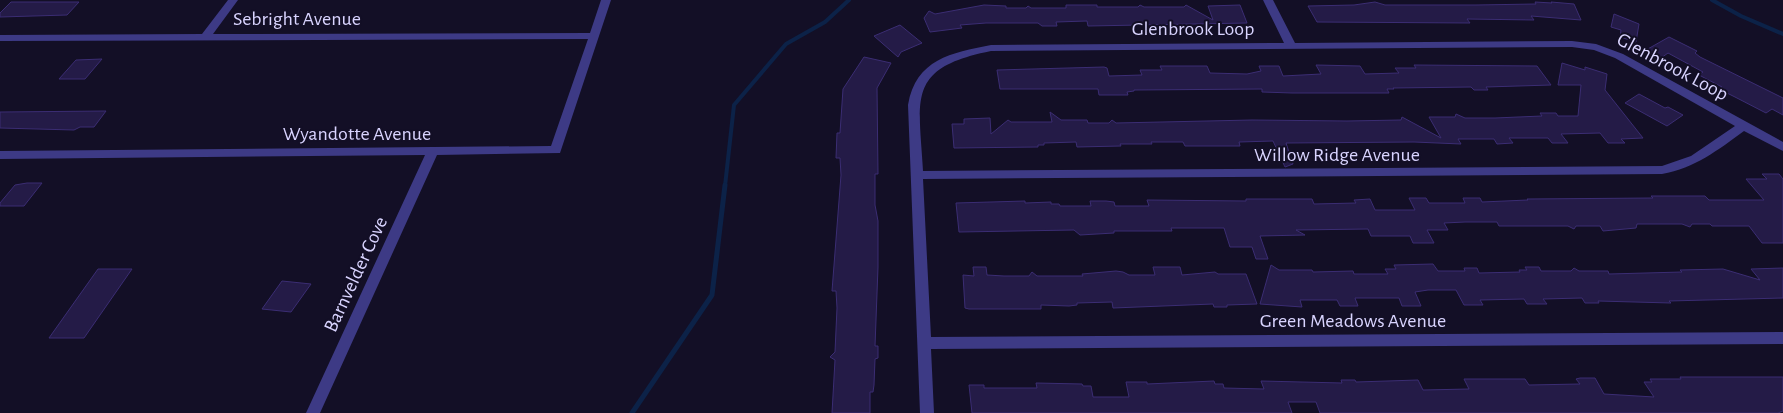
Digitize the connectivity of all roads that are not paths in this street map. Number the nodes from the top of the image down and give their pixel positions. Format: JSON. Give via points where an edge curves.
{"nodes":[{"id":1,"x":233,"y":0,"type":"edge"},
{"id":2,"x":606,"y":0,"type":"edge"},
{"id":3,"x":1268,"y":0,"type":"edge"},
{"id":4,"x":594,"y":36,"type":"junction"},
{"id":5,"x":204,"y":37,"type":"junction"},
{"id":6,"x":0,"y":38,"type":"edge"},
{"id":7,"x":1291,"y":46,"type":"junction"},
{"id":8,"x":1744,"y":125,"type":"junction"},
{"id":9,"x":1783,"y":147,"type":"edge"},
{"id":10,"x":434,"y":151,"type":"junction"},
{"id":11,"x":0,"y":155,"type":"edge"},
{"id":12,"x":916,"y":175,"type":"junction"},
{"id":13,"x":1783,"y":338,"type":"edge"},
{"id":14,"x":924,"y":343,"type":"junction"},
{"id":15,"x":314,"y":413,"type":"edge"},
{"id":16,"x":927,"y":413,"type":"edge"}],
"edges":[{"from":1,"to":5,"type":"street"},
{"from":2,"to":4,"type":"street","name":"Wyandotte Avenue"},
{"from":3,"to":7,"type":"street"},
{"from":4,"to":5,"type":"street","name":"Sebright Avenue"},
{"from":4,"to":10,"type":"street","name":"Wyandotte Avenue","via":[[556,150]]},
{"from":5,"to":6,"type":"street","name":"Sebright Avenue"},
{"from":7,"to":8,"type":"street","name":"Glenbrook Loop","via":[[1572,44],[1596,47],[1619,56]]},
{"from":7,"to":12,"type":"street","name":"Glenbrook Loop","via":[[991,48],[960,54],[936,66],[919,84],[914,105]]},
{"from":8,"to":9,"type":"street","name":"Glenbrook Loop"},
{"from":8,"to":12,"type":"street","name":"Willow Ridge Avenue","via":[[1688,164],[1662,170]]},
{"from":10,"to":11,"type":"street","name":"Wyandotte Avenue"},
{"from":10,"to":15,"type":"street","name":"Barnvelder Cove"},
{"from":12,"to":14,"type":"street","name":"Glenbrook Loop"},
{"from":13,"to":14,"type":"street","name":"Green Meadows Avenue"},
{"from":14,"to":16,"type":"street","name":"Glenbrook Loop"}]}
